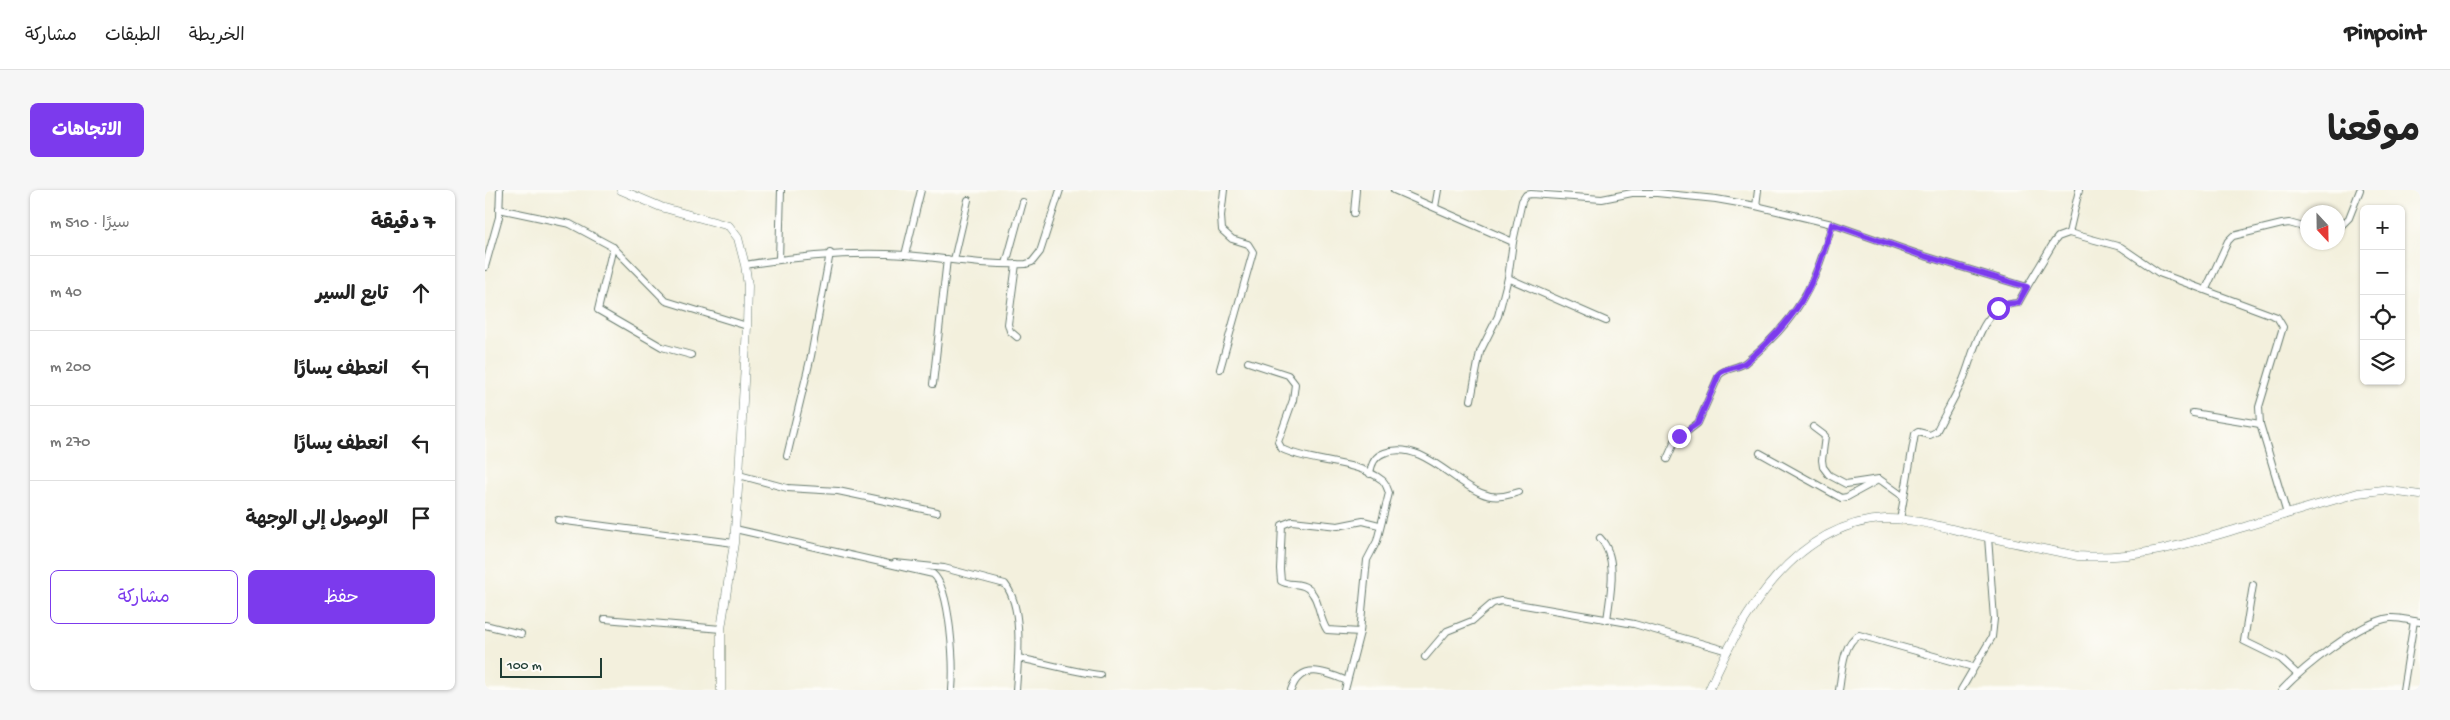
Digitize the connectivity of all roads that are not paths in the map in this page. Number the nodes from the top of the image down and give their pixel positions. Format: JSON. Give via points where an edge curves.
{"nodes":[{"id":1,"x":500,"y":190,"type":"edge"},
{"id":2,"x":621,"y":190,"type":"edge"},
{"id":3,"x":781,"y":190,"type":"edge"},
{"id":4,"x":921,"y":190,"type":"edge"},
{"id":5,"x":1060,"y":190,"type":"edge"},
{"id":6,"x":1224,"y":190,"type":"edge"},
{"id":7,"x":1356,"y":190,"type":"edge"},
{"id":8,"x":1394,"y":190,"type":"edge"},
{"id":9,"x":1438,"y":190,"type":"edge"},
{"id":10,"x":1758,"y":190,"type":"edge"},
{"id":11,"x":2079,"y":190,"type":"edge"},
{"id":12,"x":2359,"y":190,"type":"edge"},
{"id":13,"x":968,"y":200,"type":"dead end"},
{"id":14,"x":1023,"y":202,"type":"dead end"},
{"id":15,"x":1756,"y":206,"type":"junction"},
{"id":16,"x":1435,"y":207,"type":"junction"},
{"id":17,"x":499,"y":209,"type":"junction"},
{"id":18,"x":1354,"y":213,"type":"dead end"},
{"id":19,"x":2345,"y":222,"type":"edge"},
{"id":20,"x":1832,"y":224,"type":"junction"},
{"id":21,"x":2300,"y":226,"type":"edge"},
{"id":22,"x":2069,"y":233,"type":"junction"},
{"id":23,"x":1513,"y":242,"type":"junction"},
{"id":24,"x":613,"y":247,"type":"junction"},
{"id":25,"x":830,"y":253,"type":"junction"},
{"id":26,"x":905,"y":255,"type":"junction"},
{"id":27,"x":779,"y":259,"type":"junction"},
{"id":28,"x":950,"y":259,"type":"junction"},
{"id":29,"x":1006,"y":264,"type":"junction"},
{"id":30,"x":1016,"y":264,"type":"junction"},
{"id":31,"x":745,"y":265,"type":"junction"},
{"id":32,"x":485,"y":266,"type":"edge"},
{"id":33,"x":1508,"y":278,"type":"junction"},
{"id":34,"x":2027,"y":287,"type":"junction"},
{"id":35,"x":2206,"y":290,"type":"junction"},
{"id":36,"x":1606,"y":321,"type":"dead end"},
{"id":37,"x":747,"y":326,"type":"junction"},
{"id":38,"x":1017,"y":337,"type":"dead end"},
{"id":39,"x":691,"y":355,"type":"dead end"},
{"id":40,"x":1248,"y":362,"type":"dead end"},
{"id":41,"x":1220,"y":369,"type":"dead end"},
{"id":42,"x":933,"y":384,"type":"dead end"},
{"id":43,"x":1471,"y":400,"type":"dead end"},
{"id":44,"x":2193,"y":413,"type":"dead end"},
{"id":45,"x":2260,"y":424,"type":"junction"},
{"id":46,"x":1813,"y":427,"type":"dead end"},
{"id":47,"x":1761,"y":454,"type":"dead end"},
{"id":48,"x":787,"y":456,"type":"dead end"},
{"id":49,"x":1667,"y":459,"type":"dead end"},
{"id":50,"x":1371,"y":474,"type":"junction"},
{"id":51,"x":739,"y":475,"type":"junction"},
{"id":52,"x":1879,"y":479,"type":"junction"},
{"id":53,"x":1519,"y":492,"type":"dead end"},
{"id":54,"x":2420,"y":495,"type":"edge"},
{"id":55,"x":1904,"y":497,"type":"junction"},
{"id":56,"x":937,"y":512,"type":"dead end"},
{"id":57,"x":2287,"y":514,"type":"junction"},
{"id":58,"x":558,"y":520,"type":"dead end"},
{"id":59,"x":1900,"y":520,"type":"junction"},
{"id":60,"x":1379,"y":525,"type":"junction"},
{"id":61,"x":735,"y":529,"type":"junction"},
{"id":62,"x":1988,"y":537,"type":"junction"},
{"id":63,"x":1600,"y":538,"type":"dead end"},
{"id":64,"x":734,"y":543,"type":"junction"},
{"id":65,"x":884,"y":564,"type":"junction"},
{"id":66,"x":2253,"y":585,"type":"dead end"},
{"id":67,"x":605,"y":619,"type":"dead end"},
{"id":68,"x":1607,"y":620,"type":"junction"},
{"id":69,"x":2417,"y":622,"type":"edge"},
{"id":70,"x":485,"y":625,"type":"edge"},
{"id":71,"x":721,"y":629,"type":"junction"},
{"id":72,"x":1361,"y":632,"type":"junction"},
{"id":73,"x":521,"y":634,"type":"dead end"},
{"id":74,"x":1728,"y":651,"type":"junction"},
{"id":75,"x":1425,"y":657,"type":"dead end"},
{"id":76,"x":1018,"y":658,"type":"junction"},
{"id":77,"x":1973,"y":667,"type":"junction"},
{"id":78,"x":2297,"y":674,"type":"junction"},
{"id":79,"x":1100,"y":675,"type":"dead end"},
{"id":80,"x":1347,"y":681,"type":"junction"},
{"id":81,"x":721,"y":690,"type":"edge"},
{"id":82,"x":952,"y":690,"type":"edge"},
{"id":83,"x":1016,"y":690,"type":"edge"},
{"id":84,"x":1291,"y":690,"type":"edge"},
{"id":85,"x":1345,"y":690,"type":"edge"},
{"id":86,"x":1709,"y":690,"type":"edge"},
{"id":87,"x":1839,"y":690,"type":"edge"},
{"id":88,"x":1961,"y":690,"type":"edge"},
{"id":89,"x":2282,"y":690,"type":"edge"},
{"id":90,"x":2403,"y":690,"type":"edge"}],
"edges":[{"from":1,"to":17,"type":"street"},
{"from":2,"to":31,"type":"street","via":[[661,207],[729,226],[738,238]]},
{"from":3,"to":27,"type":"street"},
{"from":4,"to":26,"type":"street"},
{"from":5,"to":30,"type":"street","via":[[1037,258]]},
{"from":6,"to":41,"type":"street","via":[[1222,230],[1249,244],[1253,252]]},
{"from":7,"to":18,"type":"street"},
{"from":8,"to":16,"type":"street"},
{"from":9,"to":16,"type":"street"},
{"from":10,"to":15,"type":"street"},
{"from":11,"to":22,"type":"street"},
{"from":12,"to":19,"type":"street"},
{"from":13,"to":28,"type":"street"},
{"from":14,"to":29,"type":"street"},
{"from":15,"to":20,"type":"street"},
{"from":15,"to":23,"type":"street","via":[[1657,193],[1632,193],[1602,199],[1531,194],[1522,201]]},
{"from":16,"to":23,"type":"street"},
{"from":17,"to":24,"type":"street","via":[[571,224]]},
{"from":17,"to":32,"type":"street"},
{"from":20,"to":34,"type":"street"},
{"from":20,"to":49,"type":"street","via":[[1816,276],[1805,299],[1770,342],[1742,366],[1719,374],[1698,423],[1675,441]]},
{"from":21,"to":35,"type":"street","via":[[2282,224],[2233,236]]},
{"from":22,"to":34,"type":"street","via":[[2054,242]]},
{"from":22,"to":35,"type":"street","via":[[2121,246],[2159,273]]},
{"from":23,"to":33,"type":"street"},
{"from":24,"to":37,"type":"street","via":[[665,301]]},
{"from":24,"to":39,"type":"street","via":[[598,310],[662,347]]},
{"from":25,"to":26,"type":"street"},
{"from":25,"to":27,"type":"street"},
{"from":25,"to":48,"type":"street","via":[[811,356]]},
{"from":26,"to":28,"type":"street"},
{"from":27,"to":31,"type":"street"},
{"from":28,"to":29,"type":"street"},
{"from":28,"to":42,"type":"street"},
{"from":29,"to":30,"type":"street"},
{"from":30,"to":38,"type":"street","via":[[1008,324]]},
{"from":31,"to":37,"type":"street"},
{"from":33,"to":36,"type":"street"},
{"from":33,"to":43,"type":"street","via":[[1497,316],[1480,352]]},
{"from":34,"to":55,"type":"street","via":[[2018,303],[1998,308],[1980,332],[1963,379],[1936,432],[1915,434]]},
{"from":35,"to":45,"type":"street","via":[[2277,317],[2281,322],[2283,327],[2262,392]]},
{"from":37,"to":51,"type":"street"},
{"from":40,"to":50,"type":"street","via":[[1288,375],[1295,384],[1293,400],[1278,442],[1282,449]]},
{"from":44,"to":45,"type":"street"},
{"from":45,"to":57,"type":"street"},
{"from":46,"to":52,"type":"street","via":[[1825,436],[1822,460],[1829,475],[1846,484]]},
{"from":47,"to":52,"type":"street","via":[[1841,498]]},
{"from":50,"to":53,"type":"street","via":[[1372,464],[1380,454],[1409,451],[1481,493],[1493,497]]},
{"from":50,"to":60,"type":"street","via":[[1383,480],[1389,493]]},
{"from":51,"to":56,"type":"street","via":[[787,488],[838,492]]},
{"from":51,"to":61,"type":"street"},
{"from":52,"to":55,"type":"street"},
{"from":54,"to":57,"type":"street","via":[[2383,490],[2358,493]]},
{"from":55,"to":59,"type":"street"},
{"from":57,"to":62,"type":"street","via":[[2183,545],[2129,556],[2078,556]]},
{"from":58,"to":64,"type":"street"},
{"from":59,"to":62,"type":"street"},
{"from":59,"to":74,"type":"street","via":[[1869,521],[1846,527],[1805,551],[1779,571],[1761,594]]},
{"from":60,"to":72,"type":"street","via":[[1377,540],[1367,560]]},
{"from":60,"to":72,"type":"street","via":[[1363,521],[1338,526],[1292,521],[1282,525],[1281,581],[1300,585],[1312,593],[1327,630]]},
{"from":61,"to":64,"type":"street"},
{"from":61,"to":65,"type":"street"},
{"from":62,"to":77,"type":"street","via":[[1994,619],[1992,637]]},
{"from":63,"to":68,"type":"street","via":[[1610,556]]},
{"from":64,"to":71,"type":"street"},
{"from":65,"to":76,"type":"street","via":[[944,568],[1005,584],[1017,625]]},
{"from":65,"to":82,"type":"street","via":[[936,577],[952,639]]},
{"from":66,"to":78,"type":"street","via":[[2244,641],[2281,659]]},
{"from":67,"to":71,"type":"street"},
{"from":68,"to":74,"type":"street","via":[[1677,634]]},
{"from":68,"to":75,"type":"street","via":[[1501,601],[1493,603],[1472,621],[1447,631]]},
{"from":69,"to":78,"type":"street","via":[[2389,618],[2375,622]]},
{"from":69,"to":90,"type":"street"},
{"from":70,"to":73,"type":"street"},
{"from":71,"to":81,"type":"street"},
{"from":72,"to":80,"type":"street"},
{"from":74,"to":86,"type":"street"},
{"from":76,"to":79,"type":"street","via":[[1077,673]]},
{"from":76,"to":83,"type":"street"},
{"from":77,"to":87,"type":"street","via":[[1859,635],[1848,646]]},
{"from":77,"to":88,"type":"street"},
{"from":78,"to":89,"type":"street"},
{"from":80,"to":84,"type":"street","via":[[1327,672],[1310,672],[1300,676]]},
{"from":80,"to":85,"type":"street"}]}
